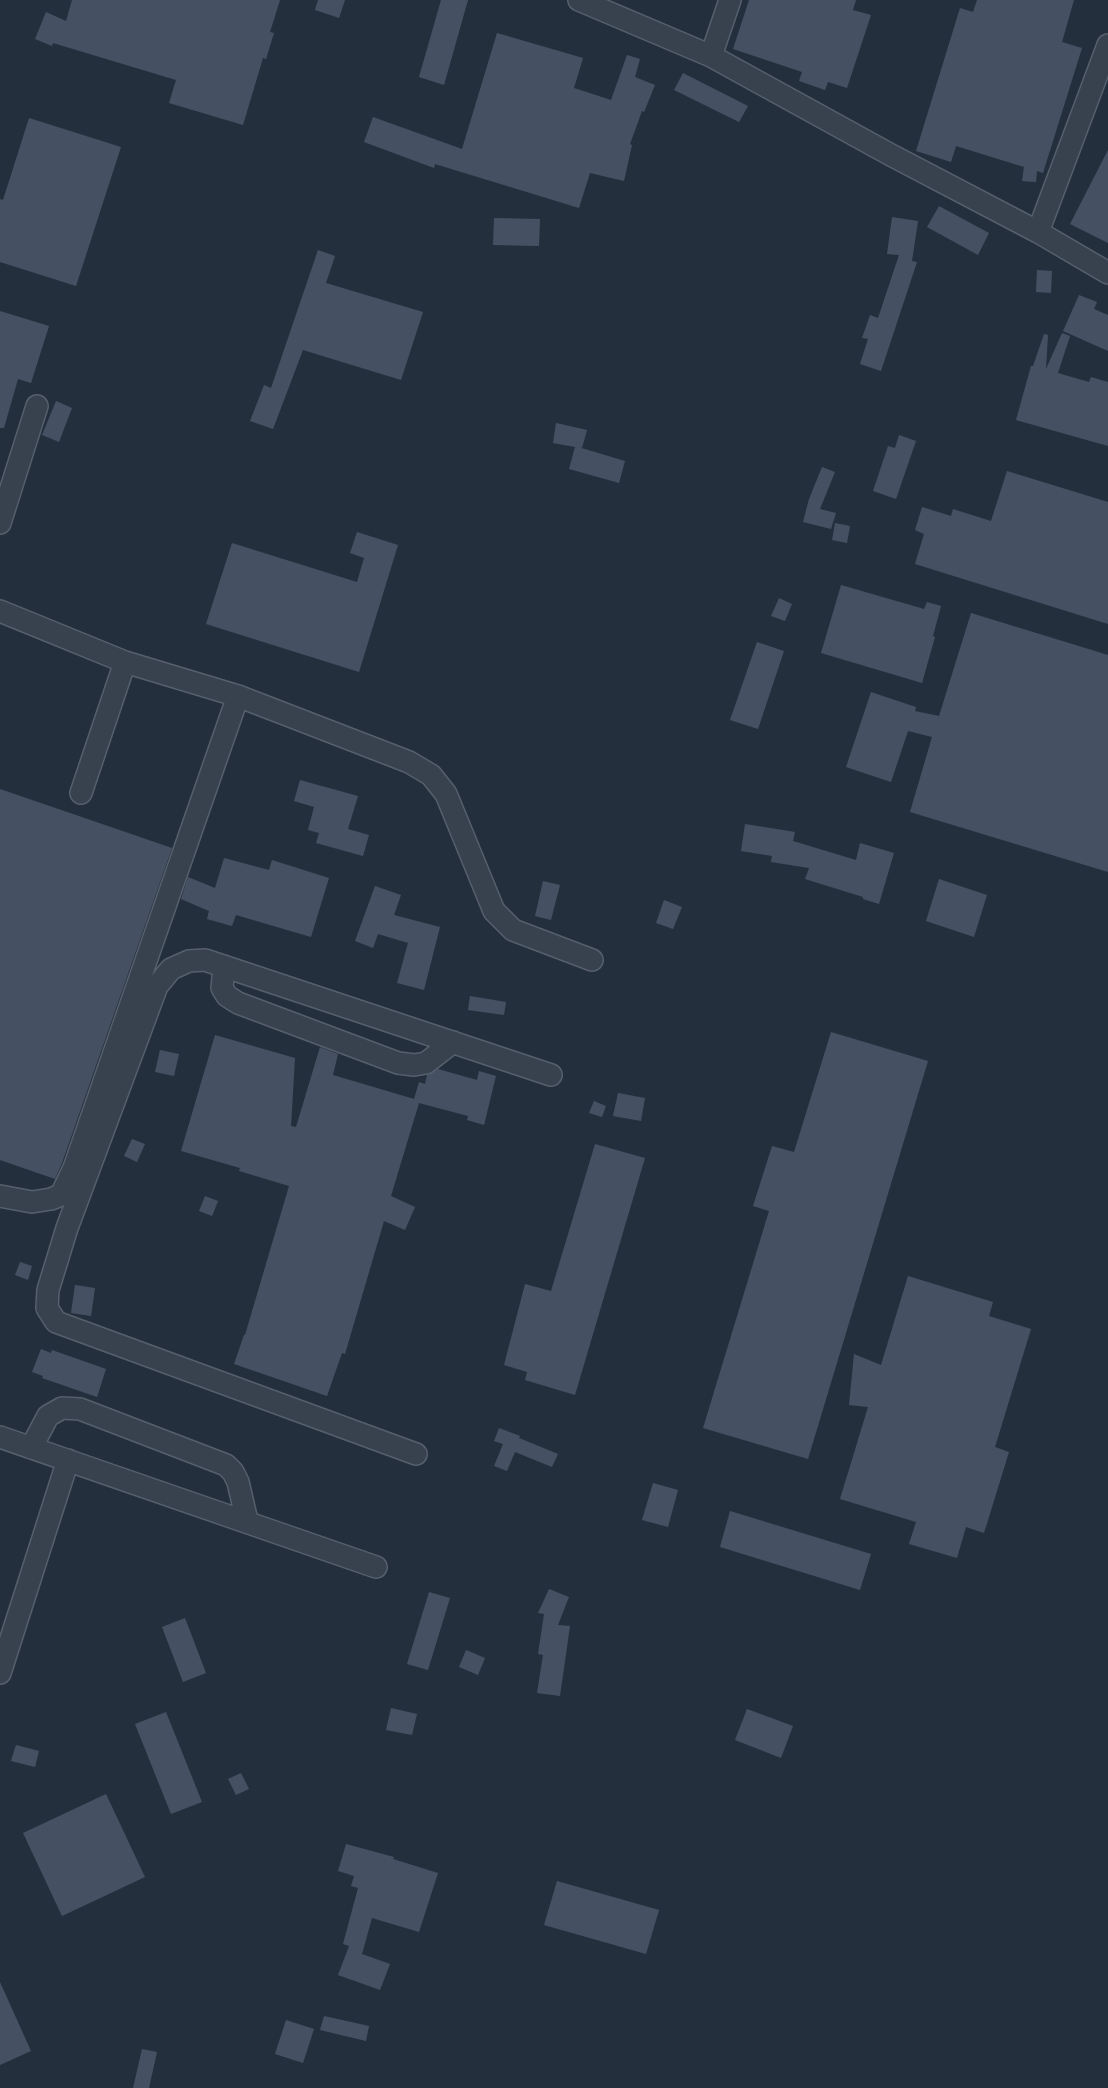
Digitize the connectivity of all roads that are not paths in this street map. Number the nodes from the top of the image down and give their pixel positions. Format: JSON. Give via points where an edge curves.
{"nodes":[{"id":1,"x":579,"y":0,"type":"edge"},
{"id":2,"x":730,"y":0,"type":"edge"},
{"id":3,"x":1108,"y":45,"type":"edge"},
{"id":4,"x":711,"y":56,"type":"junction"},
{"id":5,"x":1038,"y":232,"type":"junction"},
{"id":6,"x":1108,"y":274,"type":"edge"},
{"id":7,"x":37,"y":406,"type":"dead end"},
{"id":8,"x":0,"y":523,"type":"edge"},
{"id":9,"x":0,"y":611,"type":"edge"},
{"id":10,"x":125,"y":662,"type":"junction"},
{"id":11,"x":238,"y":696,"type":"junction"},
{"id":12,"x":81,"y":793,"type":"dead end"},
{"id":13,"x":592,"y":960,"type":"dead end"},
{"id":14,"x":224,"y":966,"type":"junction"},
{"id":15,"x":453,"y":1042,"type":"junction"},
{"id":16,"x":551,"y":1074,"type":"dead end"},
{"id":17,"x":0,"y":1196,"type":"edge"},
{"id":18,"x":0,"y":1437,"type":"edge"},
{"id":19,"x":31,"y":1448,"type":"junction"},
{"id":20,"x":416,"y":1454,"type":"dead end"},
{"id":21,"x":68,"y":1460,"type":"junction"},
{"id":22,"x":247,"y":1522,"type":"junction"},
{"id":23,"x":376,"y":1566,"type":"dead end"},
{"id":24,"x":0,"y":1673,"type":"edge"}],
"edges":[{"from":1,"to":4,"type":"street"},
{"from":2,"to":4,"type":"street"},
{"from":3,"to":5,"type":"street"},
{"from":4,"to":5,"type":"street"},
{"from":5,"to":6,"type":"street"},
{"from":7,"to":8,"type":"street"},
{"from":9,"to":10,"type":"street"},
{"from":10,"to":11,"type":"street"},
{"from":10,"to":12,"type":"street"},
{"from":11,"to":13,"type":"street","via":[[409,762],[431,775],[446,794],[494,911],[513,930]]},
{"from":11,"to":17,"type":"street","via":[[74,1168],[61,1195],[51,1200],[32,1202]]},
{"from":14,"to":15,"type":"street"},
{"from":14,"to":15,"type":"street","via":[[222,988],[238,1003],[398,1062],[414,1066],[426,1063]]},
{"from":14,"to":20,"type":"street","via":[[205,960],[189,961],[172,969],[157,986],[67,1228],[48,1290],[46,1308],[56,1322]]},
{"from":15,"to":16,"type":"street"},
{"from":18,"to":19,"type":"street"},
{"from":19,"to":21,"type":"street"},
{"from":19,"to":22,"type":"street","via":[[48,1416],[62,1408],[80,1409],[226,1465],[238,1482]]},
{"from":21,"to":22,"type":"street"},
{"from":21,"to":24,"type":"street"},
{"from":22,"to":23,"type":"street"}]}
